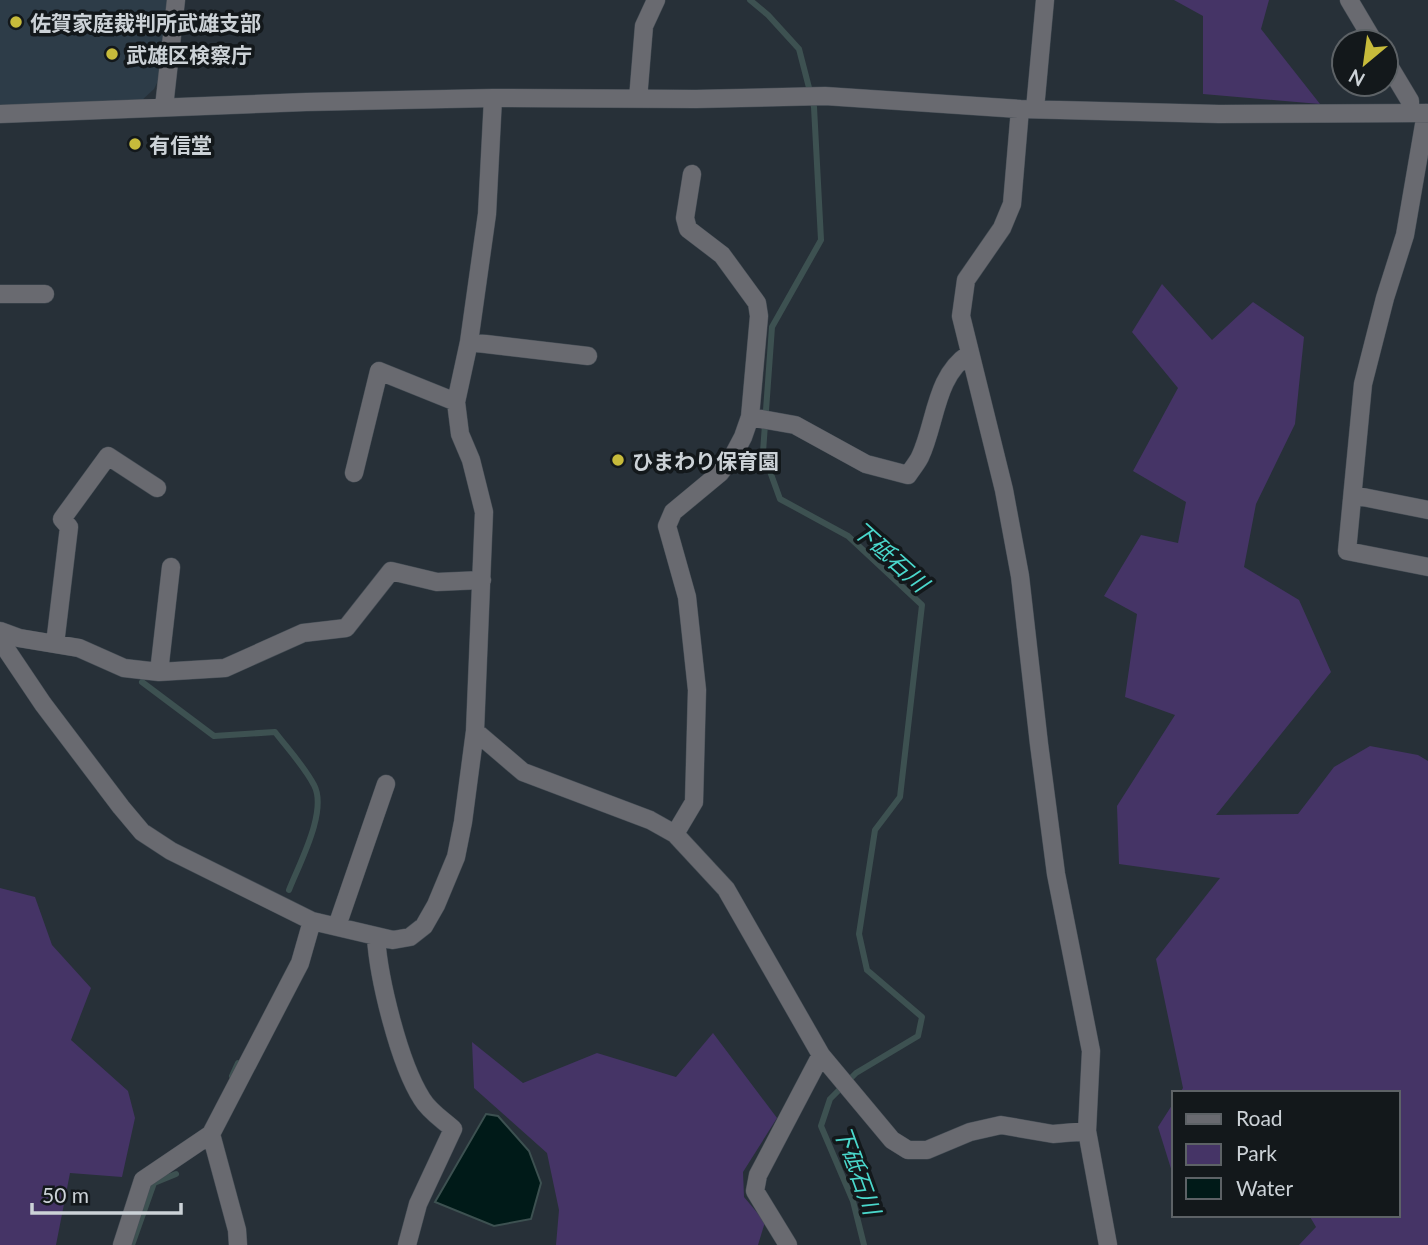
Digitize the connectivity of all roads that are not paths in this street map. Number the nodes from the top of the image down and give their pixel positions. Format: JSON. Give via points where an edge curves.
{"nodes":[{"id":1,"x":176,"y":0,"type":"edge"},
{"id":2,"x":656,"y":0,"type":"edge"},
{"id":3,"x":1045,"y":0,"type":"edge"},
{"id":4,"x":1349,"y":0,"type":"edge"},
{"id":5,"x":1366,"y":28,"type":"edge"},
{"id":6,"x":1400,"y":84,"type":"edge"},
{"id":7,"x":493,"y":98,"type":"junction"},
{"id":8,"x":638,"y":99,"type":"junction"},
{"id":9,"x":164,"y":107,"type":"junction"},
{"id":10,"x":1028,"y":109,"type":"junction"},
{"id":11,"x":1421,"y":113,"type":"edge"},
{"id":12,"x":0,"y":114,"type":"edge"},
{"id":13,"x":692,"y":174,"type":"dead end"},
{"id":14,"x":0,"y":294,"type":"edge"},
{"id":15,"x":45,"y":294,"type":"dead end"},
{"id":16,"x":469,"y":342,"type":"junction"},
{"id":17,"x":969,"y":354,"type":"junction"},
{"id":18,"x":588,"y":356,"type":"dead end"},
{"id":19,"x":457,"y":402,"type":"junction"},
{"id":20,"x":750,"y":417,"type":"junction"},
{"id":21,"x":354,"y":473,"type":"dead end"},
{"id":22,"x":157,"y":488,"type":"dead end"},
{"id":23,"x":1353,"y":495,"type":"junction"},
{"id":24,"x":1428,"y":510,"type":"edge"},
{"id":25,"x":171,"y":567,"type":"dead end"},
{"id":26,"x":1428,"y":567,"type":"edge"},
{"id":27,"x":482,"y":580,"type":"junction"},
{"id":28,"x":0,"y":631,"type":"edge"},
{"id":29,"x":0,"y":640,"type":"edge"},
{"id":30,"x":55,"y":644,"type":"junction"},
{"id":31,"x":159,"y":672,"type":"junction"},
{"id":32,"x":475,"y":731,"type":"junction"},
{"id":33,"x":386,"y":784,"type":"dead end"},
{"id":34,"x":675,"y":834,"type":"junction"},
{"id":35,"x":312,"y":921,"type":"junction"},
{"id":36,"x":337,"y":926,"type":"junction"},
{"id":37,"x":376,"y":938,"type":"junction"},
{"id":38,"x":821,"y":1055,"type":"junction"},
{"id":39,"x":1087,"y":1131,"type":"junction"},
{"id":40,"x":211,"y":1134,"type":"junction"},
{"id":41,"x":122,"y":1245,"type":"edge"},
{"id":42,"x":238,"y":1245,"type":"edge"},
{"id":43,"x":407,"y":1245,"type":"edge"},
{"id":44,"x":788,"y":1245,"type":"edge"},
{"id":45,"x":1108,"y":1245,"type":"edge"}],
"edges":[{"from":1,"to":9,"type":"street"},
{"from":2,"to":8,"type":"street","via":[[644,26]]},
{"from":3,"to":10,"type":"street"},
{"from":4,"to":5,"type":"street"},
{"from":6,"to":11,"type":"street"},
{"from":7,"to":8,"type":"street"},
{"from":7,"to":9,"type":"street"},
{"from":7,"to":16,"type":"street","via":[[488,214]]},
{"from":8,"to":10,"type":"street","via":[[825,96]]},
{"from":9,"to":12,"type":"street"},
{"from":10,"to":11,"type":"street"},
{"from":10,"to":17,"type":"street","via":[[1012,204],[1002,229],[966,280],[961,316]]},
{"from":11,"to":23,"type":"street","via":[[1405,235],[1363,384]]},
{"from":13,"to":20,"type":"street","via":[[684,218],[688,229],[722,256],[757,303]]},
{"from":14,"to":15,"type":"street"},
{"from":16,"to":18,"type":"street"},
{"from":16,"to":19,"type":"street"},
{"from":17,"to":20,"type":"street","via":[[956,362],[937,400],[920,457],[908,475],[866,464],[795,425]]},
{"from":17,"to":39,"type":"street","via":[[1004,490],[1020,576],[1056,874],[1091,1051]]},
{"from":19,"to":21,"type":"street","via":[[379,371]]},
{"from":19,"to":27,"type":"street","via":[[460,434],[484,512]]},
{"from":20,"to":34,"type":"street","via":[[743,438],[720,473],[673,512],[667,526],[687,597],[697,690],[694,802]]},
{"from":22,"to":30,"type":"street","via":[[108,456],[62,519],[69,527]]},
{"from":23,"to":24,"type":"street"},
{"from":23,"to":26,"type":"street","via":[[1348,551]]},
{"from":25,"to":31,"type":"street"},
{"from":27,"to":31,"type":"street","via":[[437,582],[391,571],[346,628],[303,634],[225,668]]},
{"from":27,"to":32,"type":"street"},
{"from":28,"to":30,"type":"street"},
{"from":29,"to":35,"type":"street","via":[[142,832],[170,851]]},
{"from":30,"to":31,"type":"street","via":[[79,648],[124,668]]},
{"from":32,"to":34,"type":"street","via":[[523,772],[650,820]]},
{"from":32,"to":37,"type":"street","via":[[456,857],[436,905],[424,926],[410,937]]},
{"from":33,"to":36,"type":"street"},
{"from":34,"to":38,"type":"street","via":[[726,889]]},
{"from":35,"to":36,"type":"street"},
{"from":35,"to":40,"type":"street","via":[[300,963]]},
{"from":36,"to":37,"type":"street"},
{"from":37,"to":43,"type":"street","via":[[378,965],[403,1058],[422,1101],[453,1129],[418,1204]]},
{"from":38,"to":39,"type":"street","via":[[892,1140],[908,1150],[927,1150],[1001,1125],[1053,1134]]},
{"from":38,"to":44,"type":"street","via":[[758,1175],[755,1191]]},
{"from":39,"to":45,"type":"street"},
{"from":40,"to":41,"type":"street","via":[[143,1180]]},
{"from":40,"to":42,"type":"street"}]}
